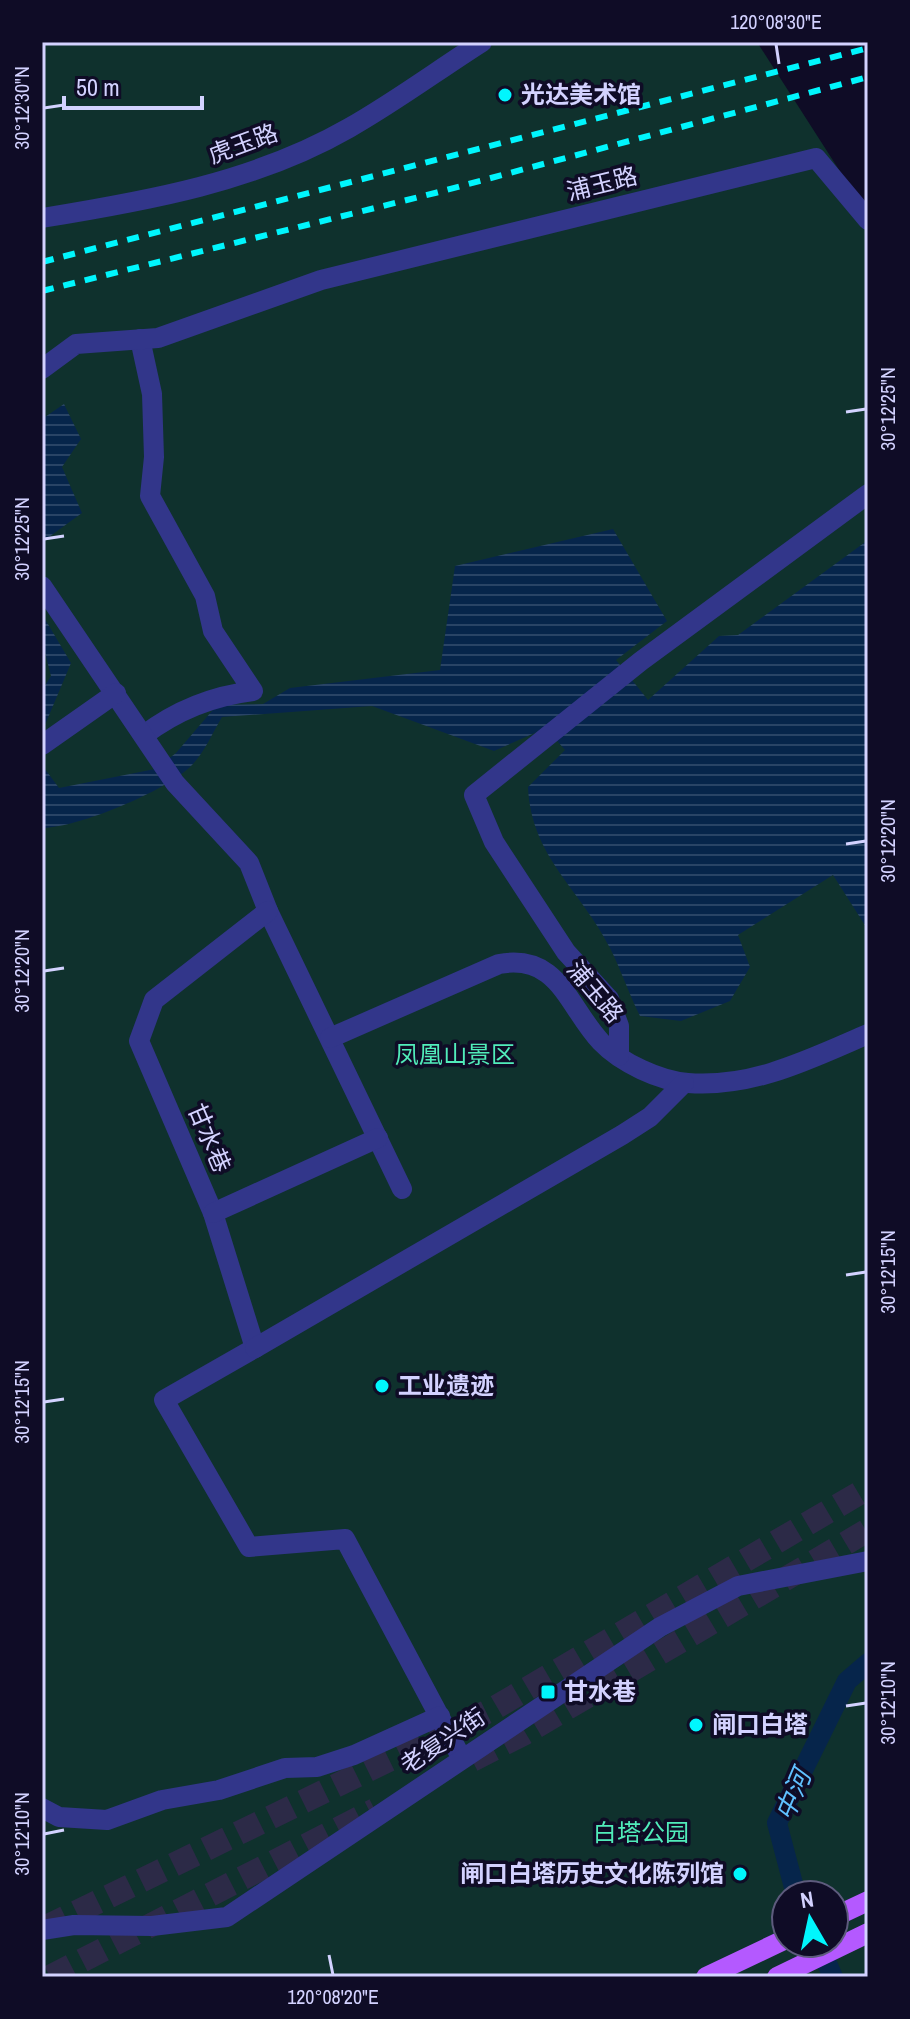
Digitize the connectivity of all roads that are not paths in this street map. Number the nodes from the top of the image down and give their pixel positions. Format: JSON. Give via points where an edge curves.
{"nodes":[{"id":1,"x":482,"y":42,"type":"edge"},
{"id":2,"x":42,"y":218,"type":"edge"},
{"id":3,"x":868,"y":220,"type":"edge"},
{"id":4,"x":140,"y":339,"type":"junction"},
{"id":5,"x":42,"y":369,"type":"edge"},
{"id":6,"x":868,"y":494,"type":"edge"},
{"id":7,"x":42,"y":586,"type":"edge"},
{"id":8,"x":116,"y":693,"type":"junction"},
{"id":9,"x":144,"y":735,"type":"junction"},
{"id":10,"x":42,"y":745,"type":"edge"},
{"id":11,"x":268,"y":911,"type":"junction"},
{"id":12,"x":868,"y":1034,"type":"edge"},
{"id":13,"x":330,"y":1038,"type":"junction"},
{"id":14,"x":619,"y":1056,"type":"junction"},
{"id":15,"x":684,"y":1083,"type":"junction"},
{"id":16,"x":378,"y":1138,"type":"junction"},
{"id":17,"x":402,"y":1189,"type":"dead end"},
{"id":18,"x":213,"y":1213,"type":"junction"},
{"id":19,"x":255,"y":1348,"type":"junction"},
{"id":20,"x":868,"y":1561,"type":"edge"},
{"id":21,"x":440,"y":1716,"type":"junction"},
{"id":22,"x":462,"y":1759,"type":"junction"},
{"id":23,"x":42,"y":1808,"type":"edge"},
{"id":24,"x":42,"y":1930,"type":"edge"},
{"id":25,"x":868,"y":1933,"type":"edge"},
{"id":26,"x":770,"y":1947,"type":"edge"},
{"id":27,"x":706,"y":1977,"type":"edge"},
{"id":28,"x":777,"y":1977,"type":"edge"}],
"edges":[{"from":1,"to":2,"type":"street","name":"虎玉路","via":[[348,129],[268,166],[170,196]]},
{"from":3,"to":4,"type":"street","name":"浦玉路","via":[[816,158],[321,280],[158,338]]},
{"from":4,"to":5,"type":"street","via":[[76,344]]},
{"from":4,"to":9,"type":"street","via":[[152,394],[150,496],[205,596],[213,631],[253,691],[215,696]]},
{"from":6,"to":14,"type":"street","via":[[641,661],[474,795],[494,842],[566,952],[609,999],[619,1026]]},
{"from":7,"to":8,"type":"street"},
{"from":8,"to":9,"type":"street"},
{"from":8,"to":10,"type":"street"},
{"from":9,"to":11,"type":"street","via":[[175,783],[249,863]]},
{"from":11,"to":13,"type":"street"},
{"from":11,"to":18,"type":"street","name":"甘水巷","via":[[154,1000],[139,1041]]},
{"from":12,"to":15,"type":"street","name":"浦玉路","via":[[748,1080]]},
{"from":13,"to":14,"type":"street","name":"浦玉路","via":[[499,964],[520,960],[561,985],[601,1041]]},
{"from":13,"to":16,"type":"street"},
{"from":14,"to":15,"type":"street","name":"浦玉路"},
{"from":15,"to":19,"type":"street","via":[[650,1117],[622,1135]]},
{"from":16,"to":17,"type":"street"},
{"from":16,"to":18,"type":"street"},
{"from":18,"to":19,"type":"street","name":"甘水巷"},
{"from":19,"to":21,"type":"street","via":[[164,1400],[249,1547],[345,1539]]},
{"from":20,"to":22,"type":"street","name":"老复兴街","via":[[738,1586],[660,1627]]},
{"from":21,"to":22,"type":"street"},
{"from":21,"to":23,"type":"street","via":[[317,1767],[285,1768],[107,1820],[59,1817]]},
{"from":22,"to":24,"type":"street","name":"老复兴街","via":[[227,1917]]},
{"from":25,"to":28,"type":"main road"},
{"from":26,"to":27,"type":"main road"}]}
